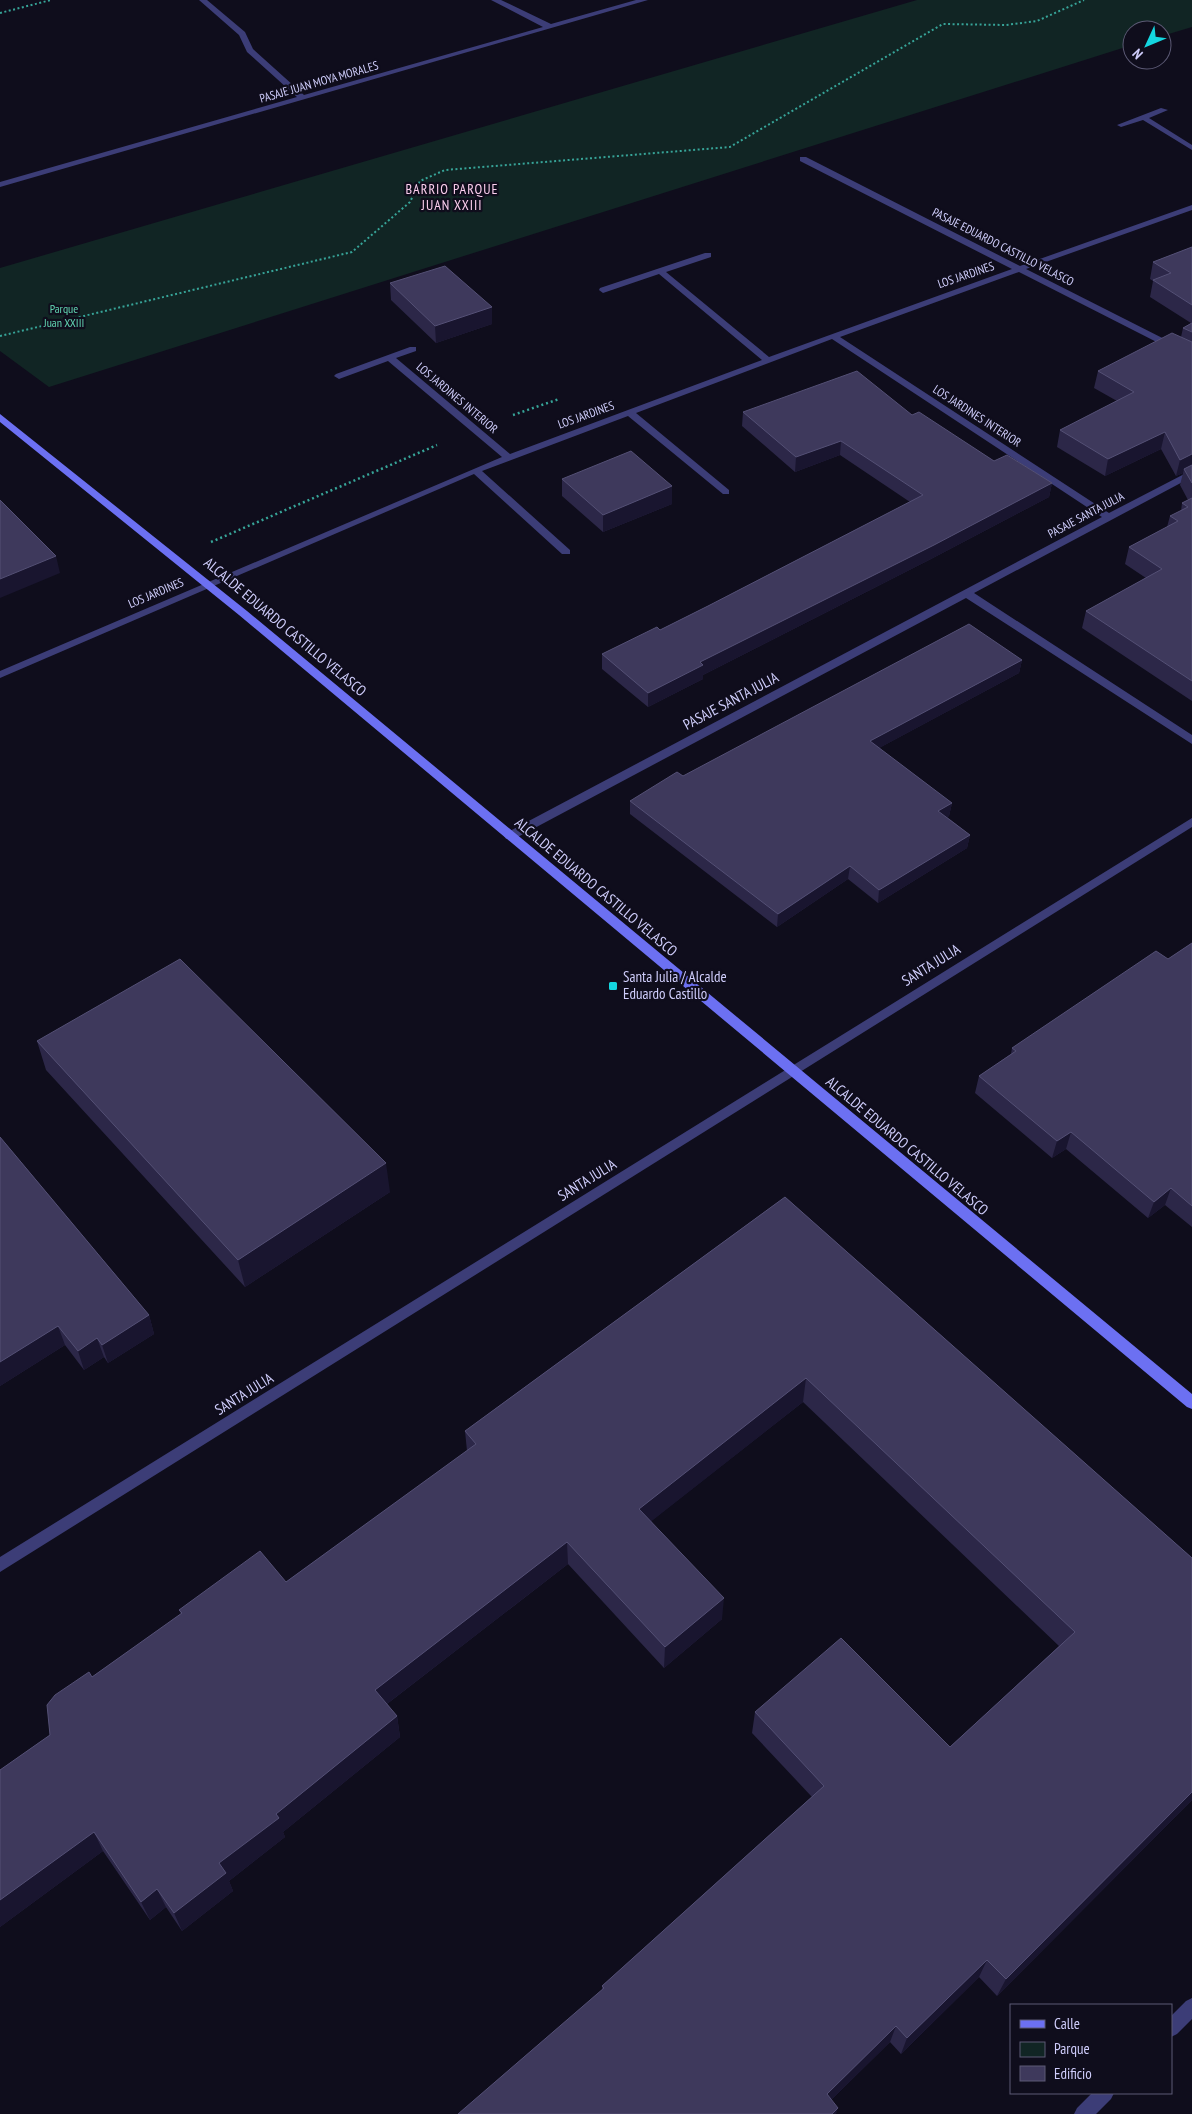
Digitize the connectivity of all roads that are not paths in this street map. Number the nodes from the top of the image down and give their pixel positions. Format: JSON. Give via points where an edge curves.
{"nodes":[{"id":1,"x":203,"y":0,"type":"edge"},
{"id":2,"x":495,"y":0,"type":"edge"},
{"id":3,"x":644,"y":0,"type":"edge"},
{"id":4,"x":550,"y":27,"type":"junction"},
{"id":5,"x":302,"y":98,"type":"junction"},
{"id":6,"x":1164,"y":110,"type":"dead end"},
{"id":7,"x":1143,"y":117,"type":"junction"},
{"id":8,"x":1121,"y":125,"type":"dead end"},
{"id":9,"x":1192,"y":148,"type":"edge"},
{"id":10,"x":803,"y":159,"type":"dead end"},
{"id":11,"x":0,"y":185,"type":"edge"},
{"id":12,"x":1192,"y":207,"type":"edge"},
{"id":13,"x":708,"y":255,"type":"dead end"},
{"id":14,"x":1020,"y":270,"type":"junction"},
{"id":15,"x":660,"y":271,"type":"junction"},
{"id":16,"x":602,"y":290,"type":"dead end"},
{"id":17,"x":832,"y":336,"type":"junction"},
{"id":18,"x":413,"y":349,"type":"dead end"},
{"id":19,"x":1192,"y":357,"type":"edge"},
{"id":20,"x":390,"y":358,"type":"junction"},
{"id":21,"x":768,"y":360,"type":"junction"},
{"id":22,"x":339,"y":376,"type":"dead end"},
{"id":23,"x":629,"y":412,"type":"junction"},
{"id":24,"x":0,"y":418,"type":"edge"},
{"id":25,"x":508,"y":457,"type":"junction"},
{"id":26,"x":475,"y":470,"type":"junction"},
{"id":27,"x":1192,"y":473,"type":"edge"},
{"id":28,"x":726,"y":492,"type":"dead end"},
{"id":29,"x":1108,"y":518,"type":"junction"},
{"id":30,"x":566,"y":552,"type":"dead end"},
{"id":31,"x":208,"y":584,"type":"junction"},
{"id":32,"x":966,"y":593,"type":"junction"},
{"id":33,"x":0,"y":675,"type":"edge"},
{"id":34,"x":1192,"y":740,"type":"edge"},
{"id":35,"x":1192,"y":822,"type":"edge"},
{"id":36,"x":510,"y":836,"type":"junction"},
{"id":37,"x":792,"y":1072,"type":"junction"},
{"id":38,"x":1192,"y":1403,"type":"edge"},
{"id":39,"x":0,"y":1565,"type":"edge"},
{"id":40,"x":1192,"y":2007,"type":"edge"},
{"id":41,"x":1172,"y":2027,"type":"edge"},
{"id":42,"x":1104,"y":2094,"type":"edge"},
{"id":43,"x":1083,"y":2114,"type":"edge"}],
"edges":[{"from":1,"to":5,"type":"street","via":[[242,34],[250,50]]},
{"from":2,"to":4,"type":"street"},
{"from":3,"to":4,"type":"street","name":"PASAJE JUAN MOYA MORALES"},
{"from":4,"to":5,"type":"street","name":"PASAJE JUAN MOYA MORALES"},
{"from":5,"to":11,"type":"street","name":"PASAJE JUAN MOYA MORALES"},
{"from":6,"to":7,"type":"street"},
{"from":7,"to":8,"type":"street"},
{"from":7,"to":9,"type":"street"},
{"from":10,"to":14,"type":"street","name":"PASAJE EDUARDO CASTILLO VELASCO"},
{"from":12,"to":14,"type":"street","name":"LOS JARDINES"},
{"from":13,"to":15,"type":"street"},
{"from":14,"to":17,"type":"street","name":"LOS JARDINES"},
{"from":14,"to":19,"type":"street","name":"PASAJE EDUARDO CASTILLO VELASCO"},
{"from":15,"to":16,"type":"street"},
{"from":15,"to":21,"type":"street"},
{"from":17,"to":21,"type":"street","name":"LOS JARDINES"},
{"from":17,"to":29,"type":"street","name":"LOS JARDINES INTERIOR"},
{"from":18,"to":20,"type":"street","name":"LOS JARDINES INTERIOR"},
{"from":20,"to":22,"type":"street","name":"LOS JARDINES INTERIOR"},
{"from":20,"to":25,"type":"street","name":"LOS JARDINES INTERIOR"},
{"from":21,"to":23,"type":"street","name":"LOS JARDINES"},
{"from":23,"to":25,"type":"street","name":"LOS JARDINES"},
{"from":23,"to":28,"type":"street"},
{"from":24,"to":31,"type":"main road","name":"ALCALDE EDUARDO CASTILLO VELASCO"},
{"from":25,"to":26,"type":"street","name":"LOS JARDINES"},
{"from":26,"to":30,"type":"street"},
{"from":26,"to":31,"type":"street","name":"LOS JARDINES"},
{"from":27,"to":29,"type":"street","name":"PASAJE SANTA JULIA"},
{"from":29,"to":32,"type":"street","name":"PASAJE SANTA JULIA"},
{"from":31,"to":33,"type":"street","name":"LOS JARDINES"},
{"from":31,"to":36,"type":"main road","name":"ALCALDE EDUARDO CASTILLO VELASCO"},
{"from":32,"to":34,"type":"street"},
{"from":32,"to":36,"type":"street","name":"PASAJE SANTA JULIA"},
{"from":35,"to":37,"type":"street","name":"SANTA JULIA"},
{"from":36,"to":37,"type":"main road","name":"ALCALDE EDUARDO CASTILLO VELASCO"},
{"from":37,"to":38,"type":"main road","name":"ALCALDE EDUARDO CASTILLO VELASCO"},
{"from":37,"to":39,"type":"street","name":"SANTA JULIA"},
{"from":40,"to":41,"type":"street"},
{"from":42,"to":43,"type":"street"}]}
